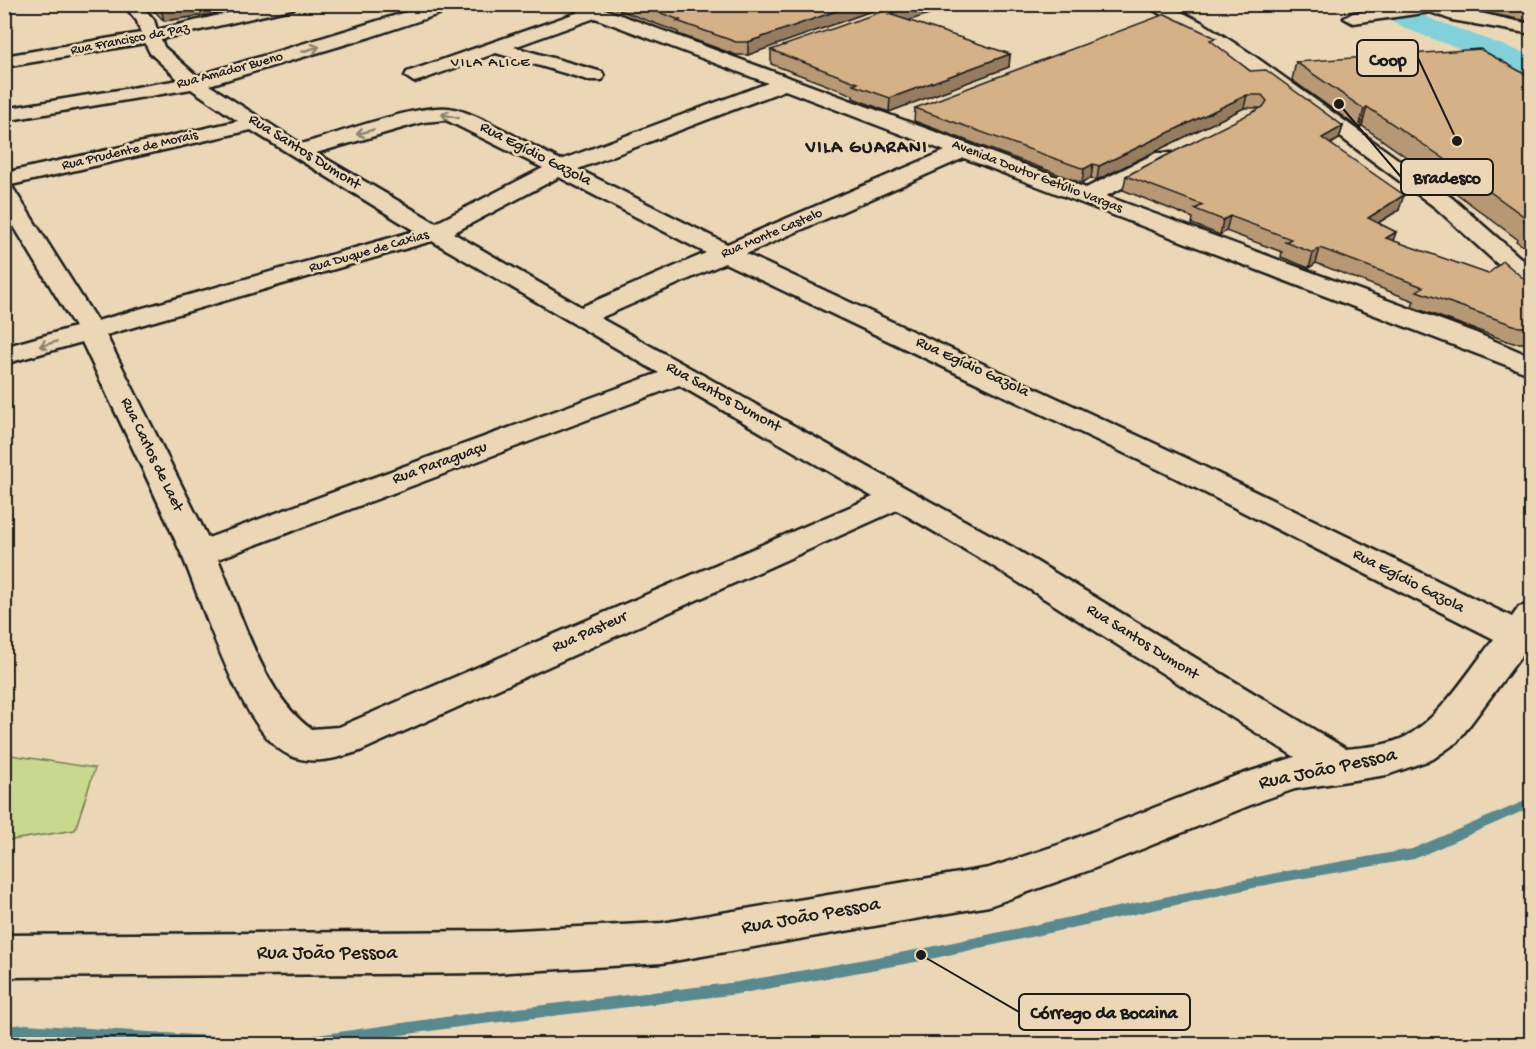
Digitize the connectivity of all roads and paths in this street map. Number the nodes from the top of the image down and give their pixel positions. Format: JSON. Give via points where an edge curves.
{"nodes":[{"id":1,"x":131,"y":4,"type":"edge"},
{"id":2,"x":451,"y":4,"type":"edge"},
{"id":3,"x":1494,"y":4,"type":"edge"},
{"id":4,"x":281,"y":6,"type":"edge"},
{"id":5,"x":590,"y":8,"type":"edge"},
{"id":6,"x":1438,"y":8,"type":"edge"},
{"id":7,"x":1167,"y":9,"type":"edge"},
{"id":8,"x":1151,"y":13,"type":"edge"},
{"id":9,"x":1353,"y":18,"type":"dead end"},
{"id":10,"x":1532,"y":31,"type":"edge"},
{"id":11,"x":151,"y":37,"type":"junction"},
{"id":12,"x":499,"y":48,"type":"junction"},
{"id":13,"x":762,"y":58,"type":"dead end"},
{"id":14,"x":4,"y":62,"type":"edge"},
{"id":15,"x":740,"y":66,"type":"junction"},
{"id":16,"x":414,"y":76,"type":"dead end"},
{"id":17,"x":595,"y":76,"type":"dead end"},
{"id":18,"x":786,"y":82,"type":"junction"},
{"id":19,"x":194,"y":83,"type":"junction"},
{"id":20,"x":912,"y":113,"type":"dead end"},
{"id":21,"x":4,"y":115,"type":"edge"},
{"id":22,"x":890,"y":121,"type":"junction"},
{"id":23,"x":256,"y":123,"type":"junction"},
{"id":24,"x":965,"y":150,"type":"junction"},
{"id":25,"x":1180,"y":150,"type":"edge"},
{"id":26,"x":298,"y":152,"type":"junction"},
{"id":27,"x":560,"y":168,"type":"junction"},
{"id":28,"x":4,"y":180,"type":"edge"},
{"id":29,"x":4,"y":190,"type":"edge"},
{"id":30,"x":1088,"y":196,"type":"junction"},
{"id":31,"x":434,"y":233,"type":"junction"},
{"id":32,"x":727,"y":254,"type":"junction"},
{"id":33,"x":1532,"y":263,"type":"edge"},
{"id":34,"x":1532,"y":282,"type":"edge"},
{"id":35,"x":579,"y":317,"type":"junction"},
{"id":36,"x":91,"y":332,"type":"junction"},
{"id":37,"x":1466,"y":339,"type":"junction"},
{"id":38,"x":4,"y":356,"type":"edge"},
{"id":39,"x":1532,"y":357,"type":"edge"},
{"id":40,"x":1532,"y":367,"type":"edge"},
{"id":41,"x":681,"y":375,"type":"junction"},
{"id":42,"x":900,"y":497,"type":"junction"},
{"id":43,"x":199,"y":554,"type":"junction"},
{"id":44,"x":1527,"y":632,"type":"edge"},
{"id":45,"x":281,"y":728,"type":"joint"},
{"id":46,"x":1341,"y":766,"type":"junction"},
{"id":47,"x":4,"y":956,"type":"edge"}],
"edges":[{"from":1,"to":11,"type":"street","name":"Rua Santos Dumont","via":[[146,20]]},
{"from":19,"to":2,"type":"street","name":"Rua Amador Bueno","one_way":true},
{"from":3,"to":6,"type":"street"},
{"from":4,"to":11,"type":"street","name":"Rua Francisco da Paz"},
{"from":5,"to":12,"type":"street"},
{"from":5,"to":15,"type":"street","name":"Avenida Doutor Getúlio Vargas"},
{"from":6,"to":9,"type":"street","via":[[1409,10],[1375,24]]},
{"from":6,"to":10,"type":"street"},
{"from":6,"to":10,"type":"street","via":[[1508,42],[1504,30]]},
{"from":7,"to":8,"type":"street"},
{"from":7,"to":33,"type":"street","via":[[1252,56],[1465,209]]},
{"from":7,"to":34,"type":"street","via":[[1244,57],[1444,203]]},
{"from":11,"to":14,"type":"street","name":"Rua Francisco da Paz"},
{"from":11,"to":19,"type":"street","name":"Rua Santos Dumont","via":[[153,46]]},
{"from":12,"to":16,"type":"street"},
{"from":12,"to":17,"type":"street"},
{"from":13,"to":15,"type":"street"},
{"from":15,"to":18,"type":"street","name":"Avenida Doutor Getúlio Vargas"},
{"from":18,"to":22,"type":"street","name":"Avenida Doutor Getúlio Vargas"},
{"from":18,"to":27,"type":"street","name":"Rua Duque de Caxias"},
{"from":19,"to":21,"type":"street","name":"Rua Amador Bueno"},
{"from":19,"to":23,"type":"street","name":"Rua Santos Dumont"},
{"from":20,"to":22,"type":"street"},
{"from":22,"to":24,"type":"street","name":"Avenida Doutor Getúlio Vargas"},
{"from":23,"to":26,"type":"street","name":"Rua Santos Dumont"},
{"from":23,"to":28,"type":"street","name":"Rua Prudente de Morais"},
{"from":24,"to":30,"type":"street","name":"Avenida Doutor Getúlio Vargas"},
{"from":24,"to":32,"type":"street","name":"Rua Monte Castelo"},
{"from":25,"to":30,"type":"street"},
{"from":27,"to":26,"type":"street","name":"Rua Egídio Gazola","one_way":true,"via":[[448,114],[421,116]]},
{"from":26,"to":31,"type":"street","name":"Rua Santos Dumont"},
{"from":27,"to":31,"type":"street","name":"Rua Duque de Caxias"},
{"from":27,"to":32,"type":"street","name":"Rua Egídio Gazola"},
{"from":29,"to":36,"type":"street","name":"Rua Carlos de Laet"},
{"from":30,"to":37,"type":"street","name":"Avenida Doutor Getúlio Vargas"},
{"from":31,"to":35,"type":"street","name":"Rua Santos Dumont"},
{"from":31,"to":36,"type":"street","name":"Rua Duque de Caxias"},
{"from":32,"to":35,"type":"street","name":"Rua Monte Castelo"},
{"from":32,"to":44,"type":"street","name":"Rua Egídio Gazola"},
{"from":35,"to":41,"type":"street","name":"Rua Santos Dumont"},
{"from":36,"to":38,"type":"street","name":"Rua Duque de Caxias","one_way":true},
{"from":36,"to":43,"type":"street","name":"Rua Carlos de Laet"},
{"from":37,"to":39,"type":"street","name":"Avenida Doutor Getúlio Vargas"},
{"from":37,"to":40,"type":"street","name":"Avenida Doutor Getúlio Vargas"},
{"from":41,"to":42,"type":"street","name":"Rua Santos Dumont"},
{"from":41,"to":43,"type":"street","name":"Rua Paraguaçu"},
{"from":42,"to":45,"type":"street","name":"Rua Pasteur","via":[[346,740],[302,744]]},
{"from":42,"to":46,"type":"street","name":"Rua Santos Dumont"},
{"from":43,"to":45,"type":"street","name":"Rua Carlos de Laet","via":[[251,681]]},
{"from":44,"to":46,"type":"street","name":"Rua João Pessoa","via":[[1443,731],[1419,748],[1387,759]]},
{"from":46,"to":47,"type":"street","name":"Rua João Pessoa","via":[[1295,773],[1248,788],[989,887],[662,943],[494,952]]}]}
